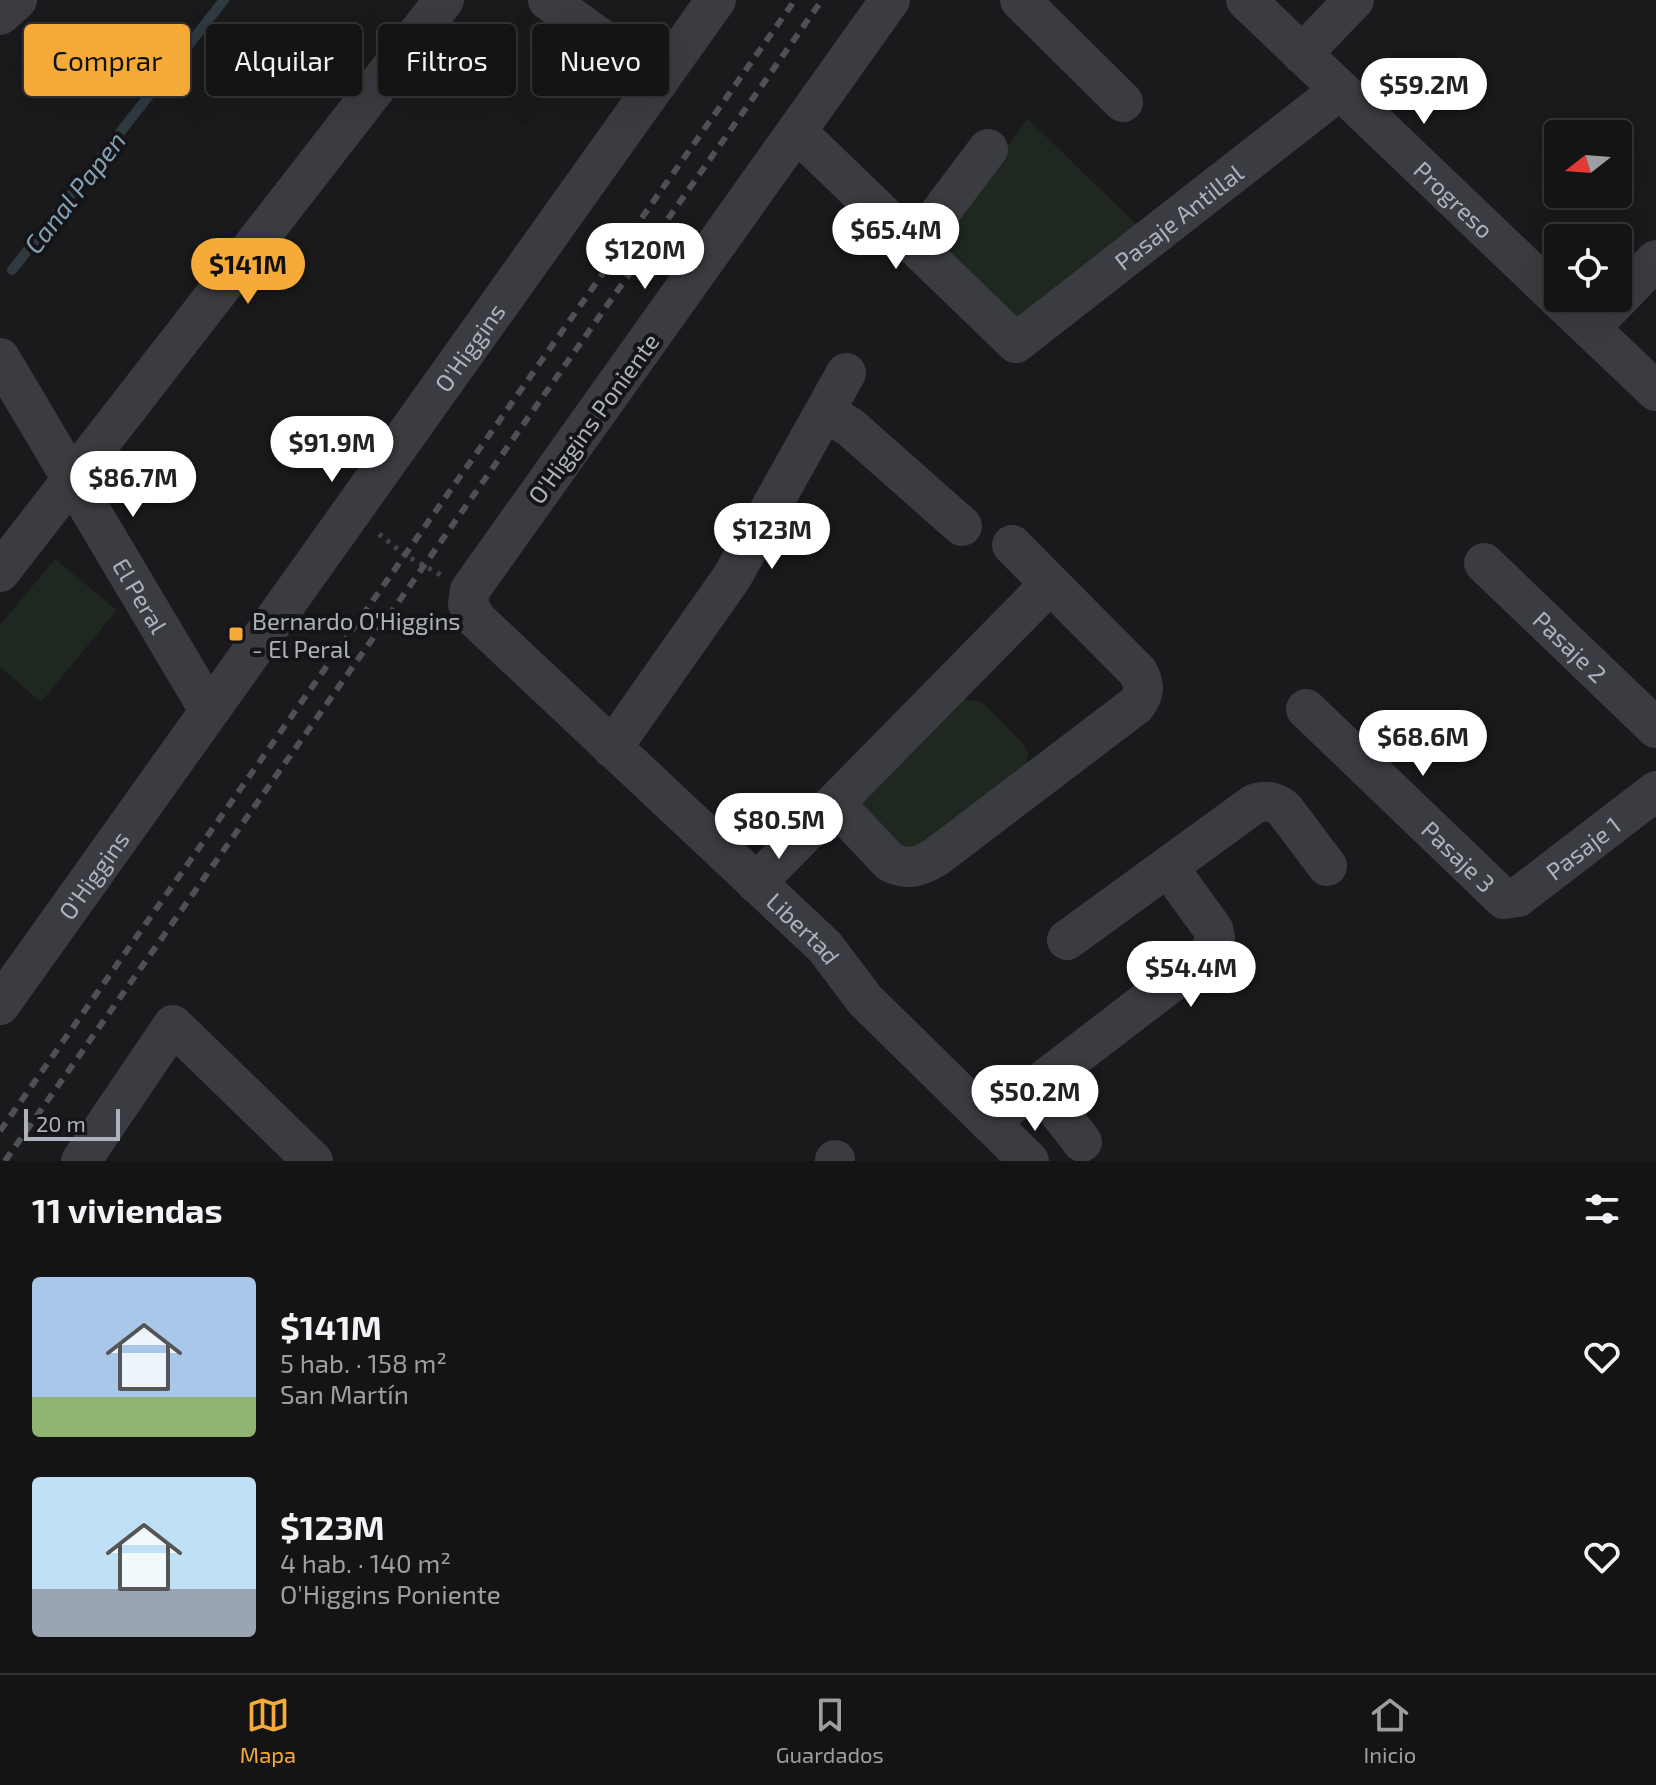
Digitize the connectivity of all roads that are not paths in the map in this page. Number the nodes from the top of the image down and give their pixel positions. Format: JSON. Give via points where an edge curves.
{"nodes":[{"id":1,"x":17,"y":0,"type":"edge"},
{"id":2,"x":444,"y":0,"type":"edge"},
{"id":3,"x":548,"y":0,"type":"edge"},
{"id":4,"x":716,"y":0,"type":"edge"},
{"id":5,"x":890,"y":0,"type":"edge"},
{"id":6,"x":1020,"y":0,"type":"edge"},
{"id":7,"x":1246,"y":0,"type":"edge"},
{"id":8,"x":1354,"y":0,"type":"edge"},
{"id":9,"x":0,"y":15,"type":"edge"},
{"id":10,"x":581,"y":24,"type":"edge"},
{"id":11,"x":1302,"y":54,"type":"junction"},
{"id":12,"x":669,"y":67,"type":"edge"},
{"id":13,"x":1340,"y":90,"type":"junction"},
{"id":14,"x":648,"y":96,"type":"edge"},
{"id":15,"x":1123,"y":102,"type":"dead end"},
{"id":16,"x":797,"y":132,"type":"junction"},
{"id":17,"x":988,"y":149,"type":"dead end"},
{"id":18,"x":915,"y":246,"type":"junction"},
{"id":19,"x":1656,"y":260,"type":"edge"},
{"id":20,"x":1544,"y":285,"type":"edge"},
{"id":21,"x":1573,"y":312,"type":"edge"},
{"id":22,"x":1590,"y":328,"type":"junction"},
{"id":23,"x":0,"y":358,"type":"edge"},
{"id":24,"x":846,"y":373,"type":"dead end"},
{"id":25,"x":1656,"y":391,"type":"edge"},
{"id":26,"x":825,"y":412,"type":"junction"},
{"id":27,"x":73,"y":481,"type":"junction"},
{"id":28,"x":962,"y":526,"type":"dead end"},
{"id":29,"x":1012,"y":545,"type":"dead end"},
{"id":30,"x":1484,"y":563,"type":"dead end"},
{"id":31,"x":0,"y":572,"type":"edge"},
{"id":32,"x":1050,"y":584,"type":"junction"},
{"id":33,"x":469,"y":597,"type":"joint"},
{"id":34,"x":1306,"y":709,"type":"dead end"},
{"id":35,"x":209,"y":710,"type":"junction"},
{"id":36,"x":1656,"y":728,"type":"edge"},
{"id":37,"x":612,"y":748,"type":"junction"},
{"id":38,"x":1656,"y":791,"type":"edge"},
{"id":39,"x":835,"y":804,"type":"junction"},
{"id":40,"x":1327,"y":866,"type":"dead end"},
{"id":41,"x":1168,"y":867,"type":"junction"},
{"id":42,"x":756,"y":883,"type":"junction"},
{"id":43,"x":1509,"y":900,"type":"joint"},
{"id":44,"x":1067,"y":940,"type":"dead end"},
{"id":45,"x":0,"y":1005,"type":"edge"},
{"id":46,"x":1038,"y":1085,"type":"junction"},
{"id":47,"x":989,"y":1122,"type":"junction"},
{"id":48,"x":1082,"y":1142,"type":"dead end"},
{"id":49,"x":81,"y":1161,"type":"edge"},
{"id":50,"x":313,"y":1161,"type":"edge"},
{"id":51,"x":1029,"y":1161,"type":"edge"}],
"edges":[{"from":1,"to":9,"type":"street"},
{"from":2,"to":27,"type":"street"},
{"from":3,"to":10,"type":"street"},
{"from":4,"to":12,"type":"street","name":"O'Higgins"},
{"from":5,"to":16,"type":"street","name":"O'Higgins Poniente"},
{"from":6,"to":15,"type":"street"},
{"from":7,"to":11,"type":"street","name":"Progreso"},
{"from":8,"to":11,"type":"street"},
{"from":11,"to":13,"type":"street","name":"Progreso"},
{"from":13,"to":18,"type":"street","name":"Pasaje Antillal","via":[[1016,343]]},
{"from":13,"to":20,"type":"street","name":"Progreso"},
{"from":14,"to":35,"type":"street","name":"O'Higgins"},
{"from":16,"to":18,"type":"street"},
{"from":16,"to":33,"type":"street","name":"O'Higgins Poniente"},
{"from":17,"to":18,"type":"street"},
{"from":19,"to":22,"type":"street"},
{"from":21,"to":22,"type":"street","name":"Progreso"},
{"from":22,"to":25,"type":"street","name":"Progreso"},
{"from":23,"to":27,"type":"street","name":"El Peral"},
{"from":24,"to":26,"type":"street"},
{"from":26,"to":28,"type":"street","via":[[850,427]]},
{"from":26,"to":37,"type":"street","via":[[732,577]]},
{"from":27,"to":31,"type":"street"},
{"from":27,"to":35,"type":"street","name":"El Peral"},
{"from":29,"to":32,"type":"street"},
{"from":30,"to":36,"type":"street","name":"Pasaje 2"},
{"from":32,"to":39,"type":"street"},
{"from":32,"to":39,"type":"street","via":[[1138,672],[1144,690],[1136,705],[936,857],[913,868],[890,862]]},
{"from":33,"to":37,"type":"street","name":"Libertad","via":[[476,619]]},
{"from":34,"to":43,"type":"street","name":"Pasaje 3","via":[[1499,897]]},
{"from":35,"to":45,"type":"street","name":"O'Higgins"},
{"from":37,"to":42,"type":"street","name":"Libertad"},
{"from":38,"to":43,"type":"street","name":"Pasaje 1"},
{"from":39,"to":42,"type":"street"},
{"from":40,"to":41,"type":"street","via":[[1284,809],[1262,801]]},
{"from":41,"to":44,"type":"street"},
{"from":41,"to":46,"type":"street","via":[[1213,929],[1211,952]]},
{"from":42,"to":47,"type":"street","name":"Libertad","via":[[825,947],[865,1000]]},
{"from":46,"to":47,"type":"street"},
{"from":46,"to":48,"type":"street"},
{"from":47,"to":51,"type":"street","name":"Libertad"},
{"from":49,"to":50,"type":"street","via":[[173,1025]]}]}
